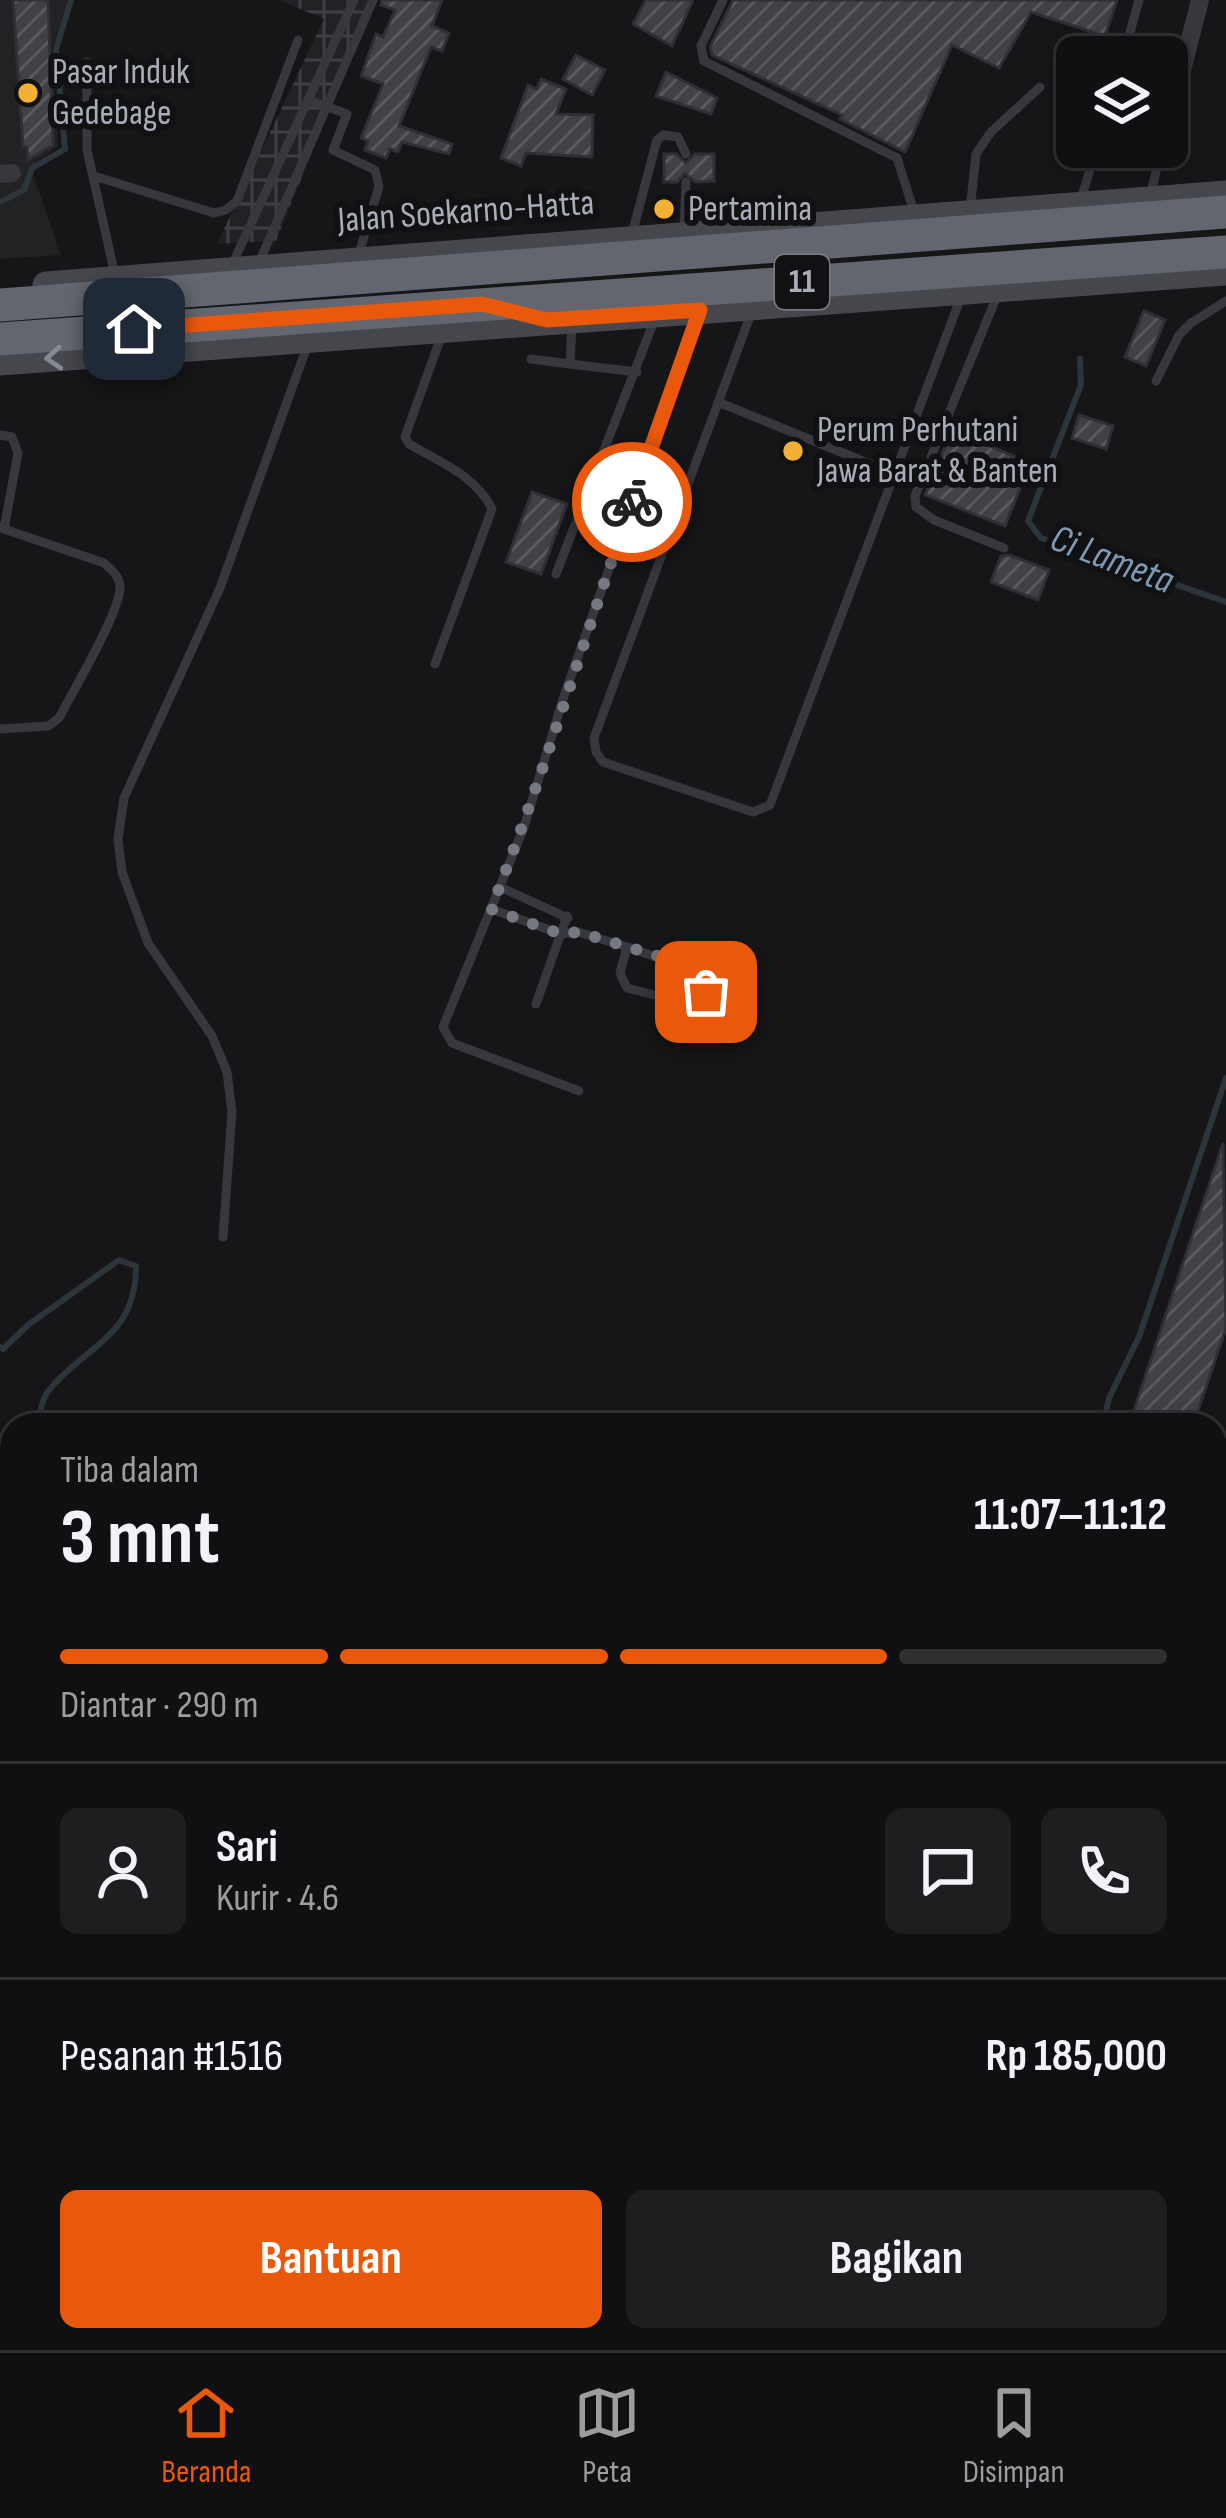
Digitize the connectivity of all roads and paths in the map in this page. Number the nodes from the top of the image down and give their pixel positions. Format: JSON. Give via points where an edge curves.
{"nodes":[{"id":1,"x":354,"y":0,"type":"edge"},
{"id":2,"x":373,"y":0,"type":"edge"},
{"id":3,"x":723,"y":0,"type":"edge"},
{"id":4,"x":1139,"y":0,"type":"edge"},
{"id":5,"x":1200,"y":0,"type":"edge"},
{"id":6,"x":344,"y":22,"type":"junction"},
{"id":7,"x":360,"y":29,"type":"junction"},
{"id":8,"x":1129,"y":36,"type":"edge"},
{"id":9,"x":298,"y":40,"type":"dead end"},
{"id":10,"x":1188,"y":47,"type":"edge"},
{"id":11,"x":87,"y":62,"type":"dead end"},
{"id":12,"x":1040,"y":87,"type":"dead end"},
{"id":13,"x":308,"y":100,"type":"junction"},
{"id":14,"x":326,"y":106,"type":"junction"},
{"id":15,"x":686,"y":154,"type":"dead end"},
{"id":16,"x":1091,"y":168,"type":"edge"},
{"id":17,"x":1157,"y":168,"type":"edge"},
{"id":18,"x":94,"y":176,"type":"junction"},
{"id":19,"x":686,"y":182,"type":"dead end"},
{"id":20,"x":1226,"y":194,"type":"edge"},
{"id":21,"x":1149,"y":200,"type":"junction"},
{"id":22,"x":1080,"y":204,"type":"junction"},
{"id":23,"x":1226,"y":212,"type":"edge"},
{"id":24,"x":970,"y":213,"type":"junction"},
{"id":25,"x":915,"y":217,"type":"junction"},
{"id":26,"x":862,"y":230,"type":"junction"},
{"id":27,"x":683,"y":235,"type":"junction"},
{"id":28,"x":631,"y":239,"type":"junction"},
{"id":29,"x":1226,"y":252,"type":"edge"},
{"id":30,"x":1121,"y":259,"type":"junction"},
{"id":31,"x":349,"y":260,"type":"junction"},
{"id":32,"x":1226,"y":272,"type":"edge"},
{"id":33,"x":1177,"y":275,"type":"junction"},
{"id":34,"x":115,"y":279,"type":"junction"},
{"id":35,"x":312,"y":280,"type":"junction"},
{"id":36,"x":233,"y":287,"type":"junction"},
{"id":37,"x":0,"y":289,"type":"edge"},
{"id":38,"x":1000,"y":289,"type":"junction"},
{"id":39,"x":963,"y":291,"type":"junction"},
{"id":40,"x":482,"y":304,"type":"junction"},
{"id":41,"x":0,"y":305,"type":"edge"},
{"id":42,"x":754,"y":306,"type":"junction"},
{"id":43,"x":1224,"y":307,"type":"edge"},
{"id":44,"x":700,"y":310,"type":"junction"},
{"id":45,"x":657,"y":314,"type":"junction"},
{"id":46,"x":560,"y":320,"type":"junction"},
{"id":47,"x":444,"y":329,"type":"junction"},
{"id":48,"x":0,"y":339,"type":"edge"},
{"id":49,"x":310,"y":339,"type":"junction"},
{"id":50,"x":531,"y":359,"type":"dead end"},
{"id":51,"x":0,"y":362,"type":"edge"},
{"id":52,"x":570,"y":364,"type":"junction"},
{"id":53,"x":637,"y":372,"type":"junction"},
{"id":54,"x":1156,"y":381,"type":"dead end"},
{"id":55,"x":718,"y":402,"type":"junction"},
{"id":56,"x":0,"y":435,"type":"edge"},
{"id":57,"x":0,"y":474,"type":"edge"},
{"id":58,"x":15,"y":475,"type":"junction"},
{"id":59,"x":897,"y":475,"type":"junction"},
{"id":60,"x":2,"y":528,"type":"edge"},
{"id":61,"x":1004,"y":548,"type":"dead end"},
{"id":62,"x":556,"y":574,"type":"dead end"},
{"id":63,"x":435,"y":664,"type":"dead end"},
{"id":64,"x":0,"y":729,"type":"edge"},
{"id":65,"x":500,"y":887,"type":"junction"},
{"id":66,"x":491,"y":909,"type":"junction"},
{"id":67,"x":567,"y":916,"type":"junction"},
{"id":68,"x":578,"y":932,"type":"junction"},
{"id":69,"x":561,"y":934,"type":"junction"},
{"id":70,"x":627,"y":947,"type":"junction"},
{"id":71,"x":536,"y":1004,"type":"dead end"},
{"id":72,"x":578,"y":1091,"type":"dead end"},
{"id":73,"x":223,"y":1237,"type":"dead end"}],
"edges":[{"from":1,"to":6,"type":"lane"},
{"from":2,"to":7,"type":"lane"},
{"from":3,"to":25,"type":"lane","via":[[701,46],[704,62],[897,158]]},
{"from":4,"to":8,"type":"lane"},
{"from":5,"to":10,"type":"street"},
{"from":6,"to":7,"type":"lane"},
{"from":6,"to":13,"type":"lane"},
{"from":7,"to":14,"type":"lane"},
{"from":9,"to":18,"type":"lane","via":[[237,201],[226,210]]},
{"from":11,"to":18,"type":"lane"},
{"from":12,"to":24,"type":"lane","via":[[976,154]]},
{"from":13,"to":14,"type":"lane"},
{"from":13,"to":36,"type":"lane"},
{"from":14,"to":31,"type":"lane","via":[[347,114],[332,150],[375,170],[380,186]]},
{"from":14,"to":36,"type":"lane"},
{"from":15,"to":28,"type":"lane","via":[[678,137],[656,140]]},
{"from":16,"to":22,"type":"lane"},
{"from":17,"to":21,"type":"lane"},
{"from":18,"to":34,"type":"lane"},
{"from":19,"to":27,"type":"lane"},
{"from":20,"to":21,"type":"main road","name":"Jalan Soekarno-Hatta"},
{"from":21,"to":22,"type":"main road","name":"Jalan Soekarno-Hatta"},
{"from":22,"to":24,"type":"main road","name":"Jalan Soekarno-Hatta"},
{"from":23,"to":26,"type":"highway","name":"Jalan Soekarno-Hatta","number":"11"},
{"from":24,"to":25,"type":"main road","name":"Jalan Soekarno-Hatta"},
{"from":25,"to":26,"type":"main road","name":"Jalan Soekarno-Hatta"},
{"from":26,"to":27,"type":"main road","name":"Jalan Soekarno-Hatta"},
{"from":26,"to":35,"type":"highway","name":"Jalan Soekarno-Hatta","number":"11"},
{"from":27,"to":28,"type":"main road","name":"Jalan Soekarno-Hatta"},
{"from":28,"to":31,"type":"main road","name":"Jalan Soekarno-Hatta"},
{"from":29,"to":30,"type":"highway","name":"Jalan Soekarno-Hatta","number":"11"},
{"from":30,"to":33,"type":"highway"},
{"from":30,"to":40,"type":"highway","name":"Jalan Soekarno-Hatta","number":"11"},
{"from":31,"to":35,"type":"highway"},
{"from":31,"to":36,"type":"main road","name":"Jalan Soekarno-Hatta"},
{"from":32,"to":33,"type":"main road"},
{"from":33,"to":38,"type":"main road"},
{"from":34,"to":36,"type":"main road","name":"Jalan Soekarno-Hatta"},
{"from":34,"to":37,"type":"main road","name":"Jalan Soekarno-Hatta"},
{"from":35,"to":36,"type":"highway","name":"Jalan Soekarno-Hatta","number":"11"},
{"from":36,"to":40,"type":"highway","name":"Jalan Soekarno-Hatta","number":"11"},
{"from":36,"to":41,"type":"highway","name":"Jalan Soekarno-Hatta","number":"11"},
{"from":36,"to":48,"type":"highway","name":"Jalan Soekarno-Hatta","number":"11"},
{"from":38,"to":39,"type":"main road"},
{"from":38,"to":61,"type":"lane","via":[[915,496],[916,507],[934,520]]},
{"from":39,"to":42,"type":"main road"},
{"from":39,"to":59,"type":"lane"},
{"from":40,"to":46,"type":"highway"},
{"from":42,"to":44,"type":"main road"},
{"from":42,"to":55,"type":"lane"},
{"from":43,"to":54,"type":"lane","via":[[1179,335]]},
{"from":44,"to":45,"type":"main road"},
{"from":44,"to":65,"type":"lane"},
{"from":45,"to":46,"type":"main road"},
{"from":45,"to":53,"type":"lane"},
{"from":46,"to":47,"type":"main road"},
{"from":46,"to":52,"type":"lane"},
{"from":47,"to":49,"type":"main road"},
{"from":47,"to":63,"type":"lane","via":[[405,437],[469,479],[492,508]]},
{"from":49,"to":51,"type":"main road","one_way":true},
{"from":49,"to":73,"type":"lane","via":[[220,588],[124,798],[118,838],[148,943],[212,1036],[227,1072]]},
{"from":50,"to":52,"type":"lane"},
{"from":52,"to":53,"type":"lane"},
{"from":53,"to":62,"type":"lane"},
{"from":55,"to":59,"type":"lane"},
{"from":55,"to":59,"type":"lane","via":[[594,738],[603,762],[753,812],[770,805]]},
{"from":56,"to":58,"type":"lane","via":[[17,444]]},
{"from":57,"to":58,"type":"lane"},
{"from":58,"to":60,"type":"lane"},
{"from":60,"to":64,"type":"lane","via":[[104,563],[121,589],[59,718]]},
{"from":65,"to":66,"type":"lane"},
{"from":65,"to":67,"type":"lane"},
{"from":66,"to":69,"type":"lane"},
{"from":66,"to":72,"type":"lane","via":[[445,1036]]},
{"from":67,"to":68,"type":"lane"},
{"from":67,"to":69,"type":"lane"},
{"from":68,"to":69,"type":"lane"},
{"from":68,"to":70,"type":"lane"},
{"from":69,"to":71,"type":"lane"},
{"from":70,"to":70,"type":"lane","via":[[703,973],[706,992],[686,1004],[627,988],[620,973]]}]}
